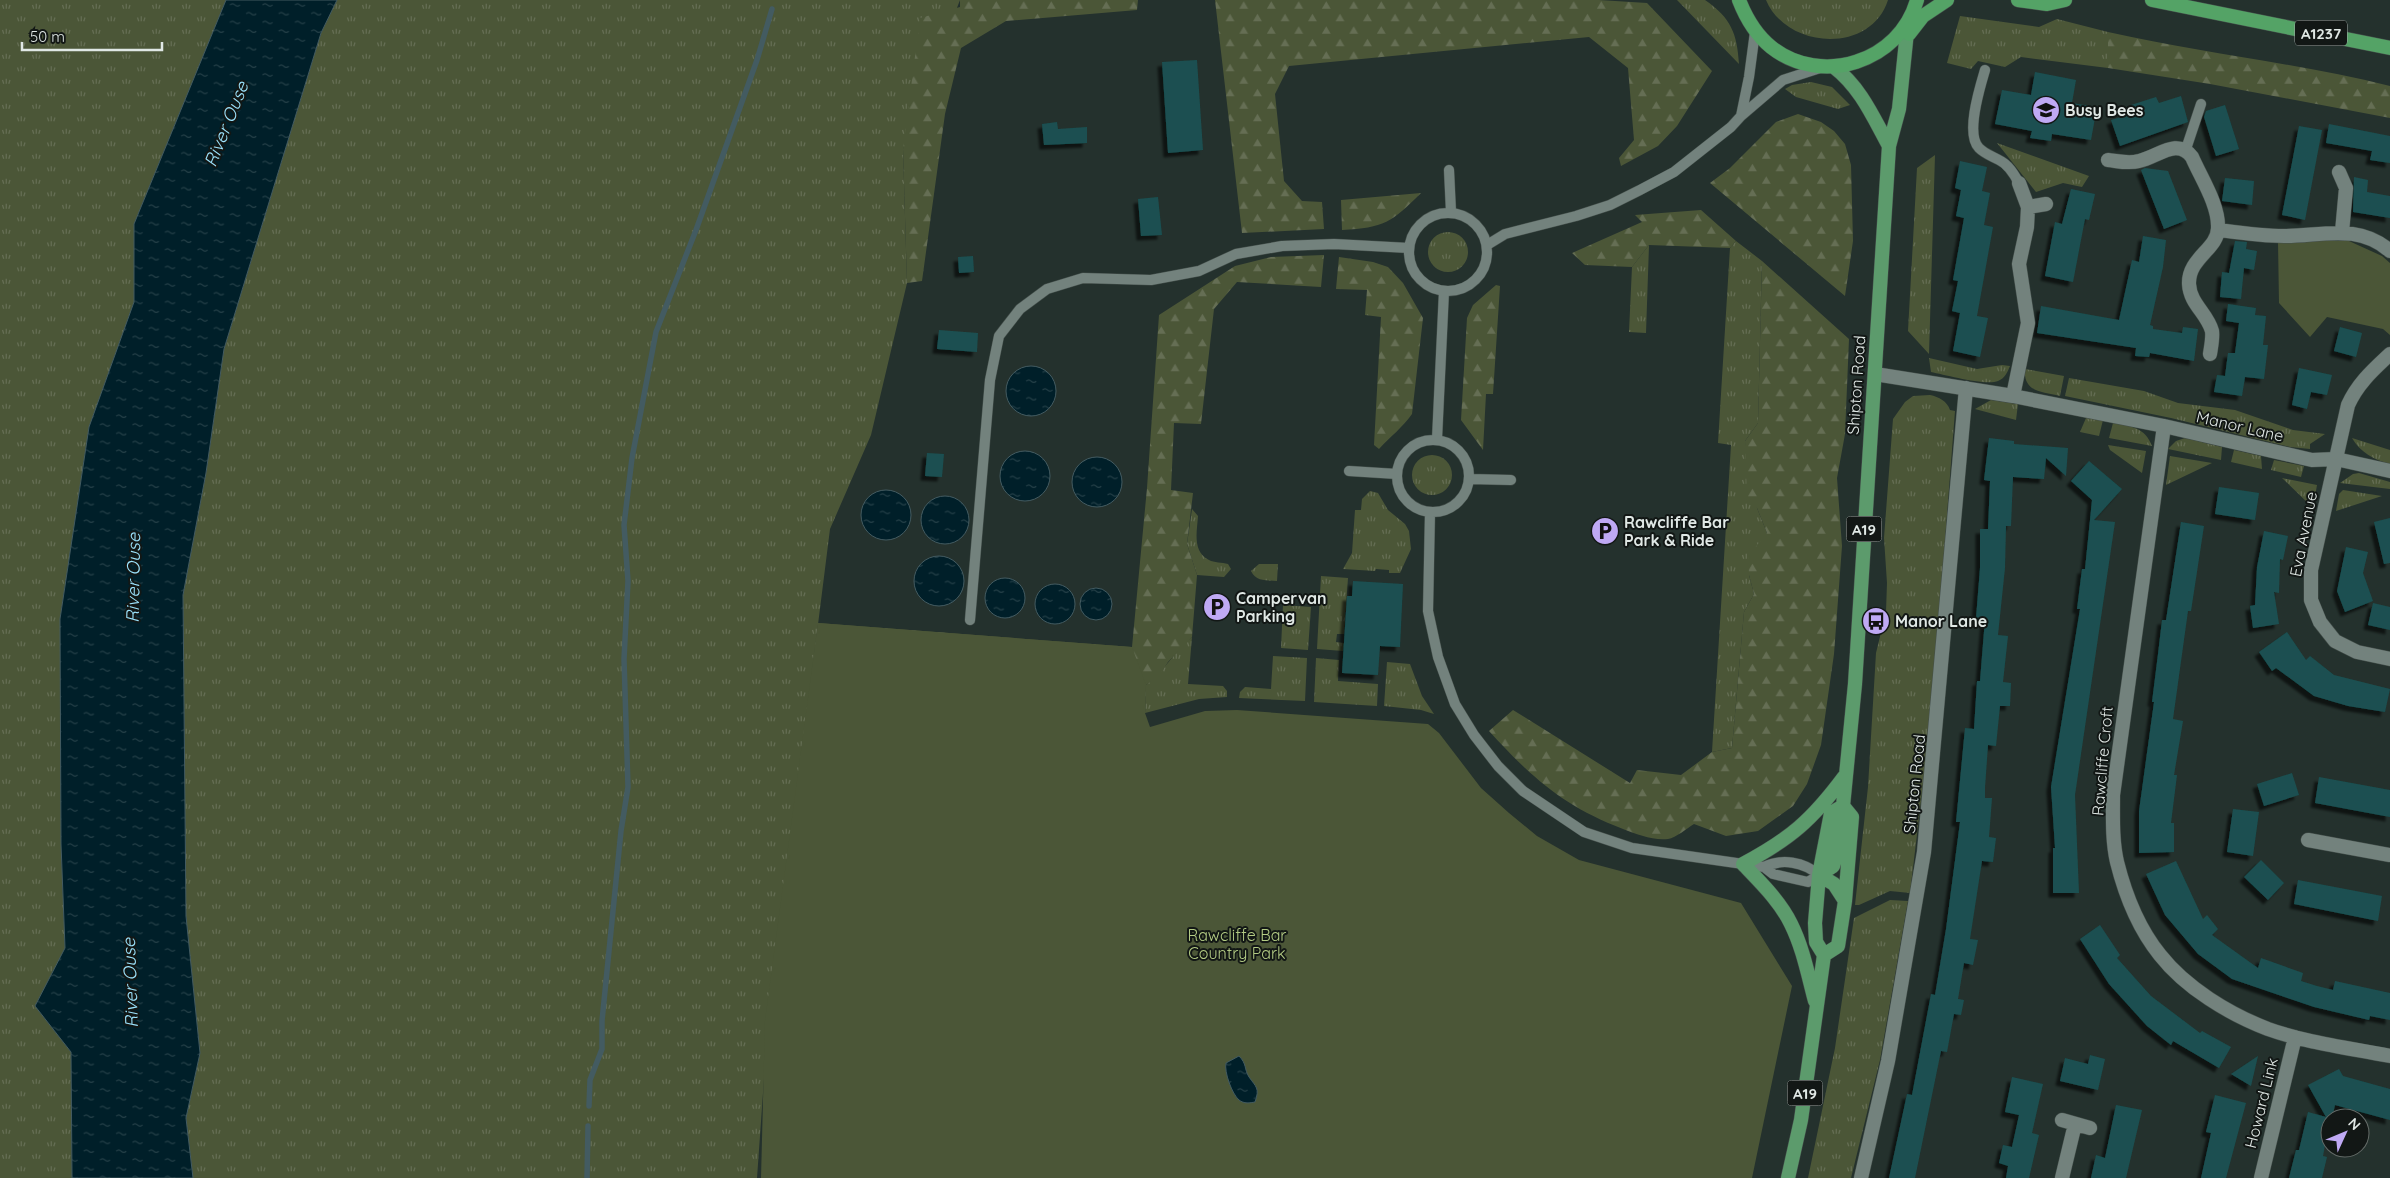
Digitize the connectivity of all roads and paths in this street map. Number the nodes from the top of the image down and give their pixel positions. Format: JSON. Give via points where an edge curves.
{"nodes":[{"id":1,"x":1727,"y":0,"type":"edge"},
{"id":2,"x":1739,"y":0,"type":"edge"},
{"id":3,"x":1917,"y":0,"type":"edge"},
{"id":4,"x":1947,"y":0,"type":"edge"},
{"id":5,"x":2018,"y":0,"type":"edge"},
{"id":6,"x":2065,"y":0,"type":"edge"},
{"id":7,"x":2152,"y":0,"type":"edge"},
{"id":8,"x":1747,"y":18,"type":"junction"},
{"id":9,"x":1909,"y":20,"type":"junction"},
{"id":10,"x":1755,"y":32,"type":"junction"},
{"id":11,"x":1906,"y":38,"type":"junction"},
{"id":12,"x":2390,"y":48,"type":"edge"},
{"id":13,"x":1829,"y":67,"type":"junction"},
{"id":14,"x":1985,"y":70,"type":"dead end"},
{"id":15,"x":2200,"y":104,"type":"dead end"},
{"id":16,"x":1740,"y":116,"type":"junction"},
{"id":17,"x":1889,"y":146,"type":"junction"},
{"id":18,"x":2186,"y":149,"type":"junction"},
{"id":19,"x":2108,"y":160,"type":"dead end"},
{"id":20,"x":1450,"y":170,"type":"dead end"},
{"id":21,"x":2339,"y":172,"type":"dead end"},
{"id":22,"x":2019,"y":183,"type":"joint"},
{"id":23,"x":2046,"y":204,"type":"dead end"},
{"id":24,"x":2028,"y":207,"type":"junction"},
{"id":25,"x":1451,"y":212,"type":"junction"},
{"id":26,"x":2219,"y":230,"type":"junction"},
{"id":27,"x":2342,"y":232,"type":"junction"},
{"id":28,"x":1487,"y":245,"type":"junction"},
{"id":29,"x":1409,"y":248,"type":"junction"},
{"id":30,"x":2390,"y":251,"type":"edge"},
{"id":31,"x":1444,"y":291,"type":"junction"},
{"id":32,"x":2210,"y":354,"type":"dead end"},
{"id":33,"x":2390,"y":354,"type":"edge"},
{"id":34,"x":1874,"y":374,"type":"junction"},
{"id":35,"x":1966,"y":388,"type":"junction"},
{"id":36,"x":2013,"y":396,"type":"junction"},
{"id":37,"x":2164,"y":426,"type":"junction"},
{"id":38,"x":1436,"y":439,"type":"junction"},
{"id":39,"x":2336,"y":458,"type":"junction"},
{"id":40,"x":1348,"y":471,"type":"dead end"},
{"id":41,"x":2390,"y":471,"type":"edge"},
{"id":42,"x":1396,"y":474,"type":"junction"},
{"id":43,"x":1470,"y":479,"type":"junction"},
{"id":44,"x":1510,"y":480,"type":"dead end"},
{"id":45,"x":1430,"y":512,"type":"junction"},
{"id":46,"x":970,"y":620,"type":"dead end"},
{"id":47,"x":2390,"y":659,"type":"edge"},
{"id":48,"x":1845,"y":777,"type":"junction"},
{"id":49,"x":1843,"y":806,"type":"junction"},
{"id":50,"x":2308,"y":840,"type":"dead end"},
{"id":51,"x":2390,"y":855,"type":"edge"},
{"id":52,"x":1743,"y":864,"type":"junction"},
{"id":53,"x":1764,"y":867,"type":"junction"},
{"id":54,"x":1820,"y":875,"type":"junction"},
{"id":55,"x":1845,"y":901,"type":"junction"},
{"id":56,"x":1824,"y":955,"type":"junction"},
{"id":57,"x":1817,"y":1007,"type":"junction"},
{"id":58,"x":2295,"y":1037,"type":"junction"},
{"id":59,"x":2390,"y":1056,"type":"edge"},
{"id":60,"x":2090,"y":1128,"type":"dead end"},
{"id":61,"x":1788,"y":1178,"type":"edge"},
{"id":62,"x":1861,"y":1178,"type":"edge"},
{"id":63,"x":2062,"y":1178,"type":"edge"},
{"id":64,"x":2261,"y":1178,"type":"edge"}],
"edges":[{"from":1,"to":8,"type":"highway"},
{"from":2,"to":8,"type":"highway"},
{"from":3,"to":9,"type":"highway"},
{"from":4,"to":11,"type":"highway","via":[[1923,16]]},
{"from":5,"to":6,"type":"highway","via":[[2047,4]]},
{"from":7,"to":12,"type":"highway","number":"A1237"},
{"from":8,"to":10,"type":"highway"},
{"from":9,"to":11,"type":"main road","name":"Shipton Road","number":"A19"},
{"from":9,"to":13,"type":"highway","via":[[1885,47],[1852,64]]},
{"from":10,"to":13,"type":"highway","via":[[1787,57],[1805,64]]},
{"from":10,"to":16,"type":"lane"},
{"from":11,"to":17,"type":"main road","name":"Shipton Road","number":"A19","via":[[1899,109]]},
{"from":13,"to":16,"type":"lane","via":[[1784,80]]},
{"from":13,"to":17,"type":"main road","via":[[1852,82]]},
{"from":14,"to":22,"type":"lane","via":[[1978,94],[1973,136],[1978,147],[2001,160]]},
{"from":15,"to":18,"type":"lane"},
{"from":16,"to":28,"type":"lane","via":[[1731,127],[1674,172],[1640,190],[1584,213],[1505,234]]},
{"from":17,"to":34,"type":"main road","name":"Shipton Road","number":"A19"},
{"from":18,"to":19,"type":"street","via":[[2176,147],[2126,163]]},
{"from":18,"to":26,"type":"street","via":[[2215,211]]},
{"from":20,"to":25,"type":"lane"},
{"from":21,"to":27,"type":"street","via":[[2346,188]]},
{"from":22,"to":24,"type":"street"},
{"from":23,"to":24,"type":"street"},
{"from":24,"to":36,"type":"street","via":[[2019,264],[2028,323]]},
{"from":25,"to":28,"type":"lane","via":[[1473,221]]},
{"from":25,"to":29,"type":"lane","via":[[1430,217],[1415,231]]},
{"from":26,"to":27,"type":"street","via":[[2255,236]]},
{"from":26,"to":32,"type":"street","via":[[2210,247],[2194,263],[2190,274],[2192,300],[2209,322],[2212,333]]},
{"from":27,"to":30,"type":"street","via":[[2364,235]]},
{"from":28,"to":31,"type":"lane","via":[[1485,266],[1478,278],[1468,286]]},
{"from":29,"to":31,"type":"lane","via":[[1413,268],[1421,279],[1429,286]]},
{"from":29,"to":46,"type":"lane","via":[[1334,244],[1282,246],[1236,254],[1199,271],[1151,280],[1083,278],[1047,289],[1020,309],[999,336],[990,380]]},
{"from":31,"to":38,"type":"lane"},
{"from":33,"to":39,"type":"street","name":"Eva Avenue","via":[[2366,375],[2355,390],[2348,405]]},
{"from":34,"to":35,"type":"street","name":"Manor Lane"},
{"from":34,"to":48,"type":"main road","name":"Shipton Road","number":"A19","via":[[1855,684]]},
{"from":35,"to":36,"type":"street","name":"Manor Lane"},
{"from":35,"to":62,"type":"street","name":"Shipton Road","via":[[1924,852],[1888,1061]]},
{"from":36,"to":37,"type":"street","name":"Manor Lane"},
{"from":37,"to":39,"type":"street","name":"Manor Lane","via":[[2312,460]]},
{"from":37,"to":58,"type":"street","name":"Rawcliffe Croft","via":[[2115,778],[2113,833],[2117,861],[2138,920],[2159,955],[2206,996],[2235,1013]]},
{"from":38,"to":42,"type":"lane","via":[[1414,445],[1404,453]]},
{"from":38,"to":43,"type":"lane","via":[[1454,446],[1463,456]]},
{"from":39,"to":41,"type":"street","name":"Manor Lane"},
{"from":39,"to":47,"type":"street","name":"Eva Avenue","via":[[2311,570],[2310,600],[2320,622],[2335,641],[2357,652]]},
{"from":40,"to":42,"type":"lane"},
{"from":42,"to":45,"type":"lane","via":[[1398,489],[1405,500],[1415,508]]},
{"from":43,"to":44,"type":"lane"},
{"from":43,"to":45,"type":"lane","via":[[1464,494],[1454,505],[1444,511]]},
{"from":45,"to":52,"type":"lane","via":[[1428,611],[1438,657],[1455,704],[1498,766],[1523,792],[1584,832],[1632,848]]},
{"from":48,"to":49,"type":"main road","name":"Shipton Road","number":"A19"},
{"from":48,"to":52,"type":"main road","via":[[1799,829]]},
{"from":49,"to":54,"type":"main road","number":"A19","via":[[1831,814]]},
{"from":49,"to":55,"type":"main road","name":"Shipton Road","number":"A19","via":[[1852,817]]},
{"from":50,"to":51,"type":"street"},
{"from":52,"to":53,"type":"lane"},
{"from":52,"to":57,"type":"main road","via":[[1765,886],[1791,923]]},
{"from":53,"to":54,"type":"lane","via":[[1774,862],[1788,862],[1811,867]]},
{"from":53,"to":54,"type":"lane","via":[[1773,874],[1808,882]]},
{"from":54,"to":55,"type":"main road","via":[[1834,884]]},
{"from":54,"to":56,"type":"main road","number":"A19","via":[[1816,942]]},
{"from":55,"to":56,"type":"main road","name":"Shipton Road","number":"A19","via":[[1838,946]]},
{"from":56,"to":57,"type":"main road","number":"A19"},
{"from":57,"to":61,"type":"main road","number":"A19","via":[[1801,1120]]},
{"from":58,"to":59,"type":"street","name":"Rawcliffe Croft"},
{"from":58,"to":64,"type":"street","name":"Howard Link"},
{"from":60,"to":63,"type":"street","via":[[2068,1122]]}]}
